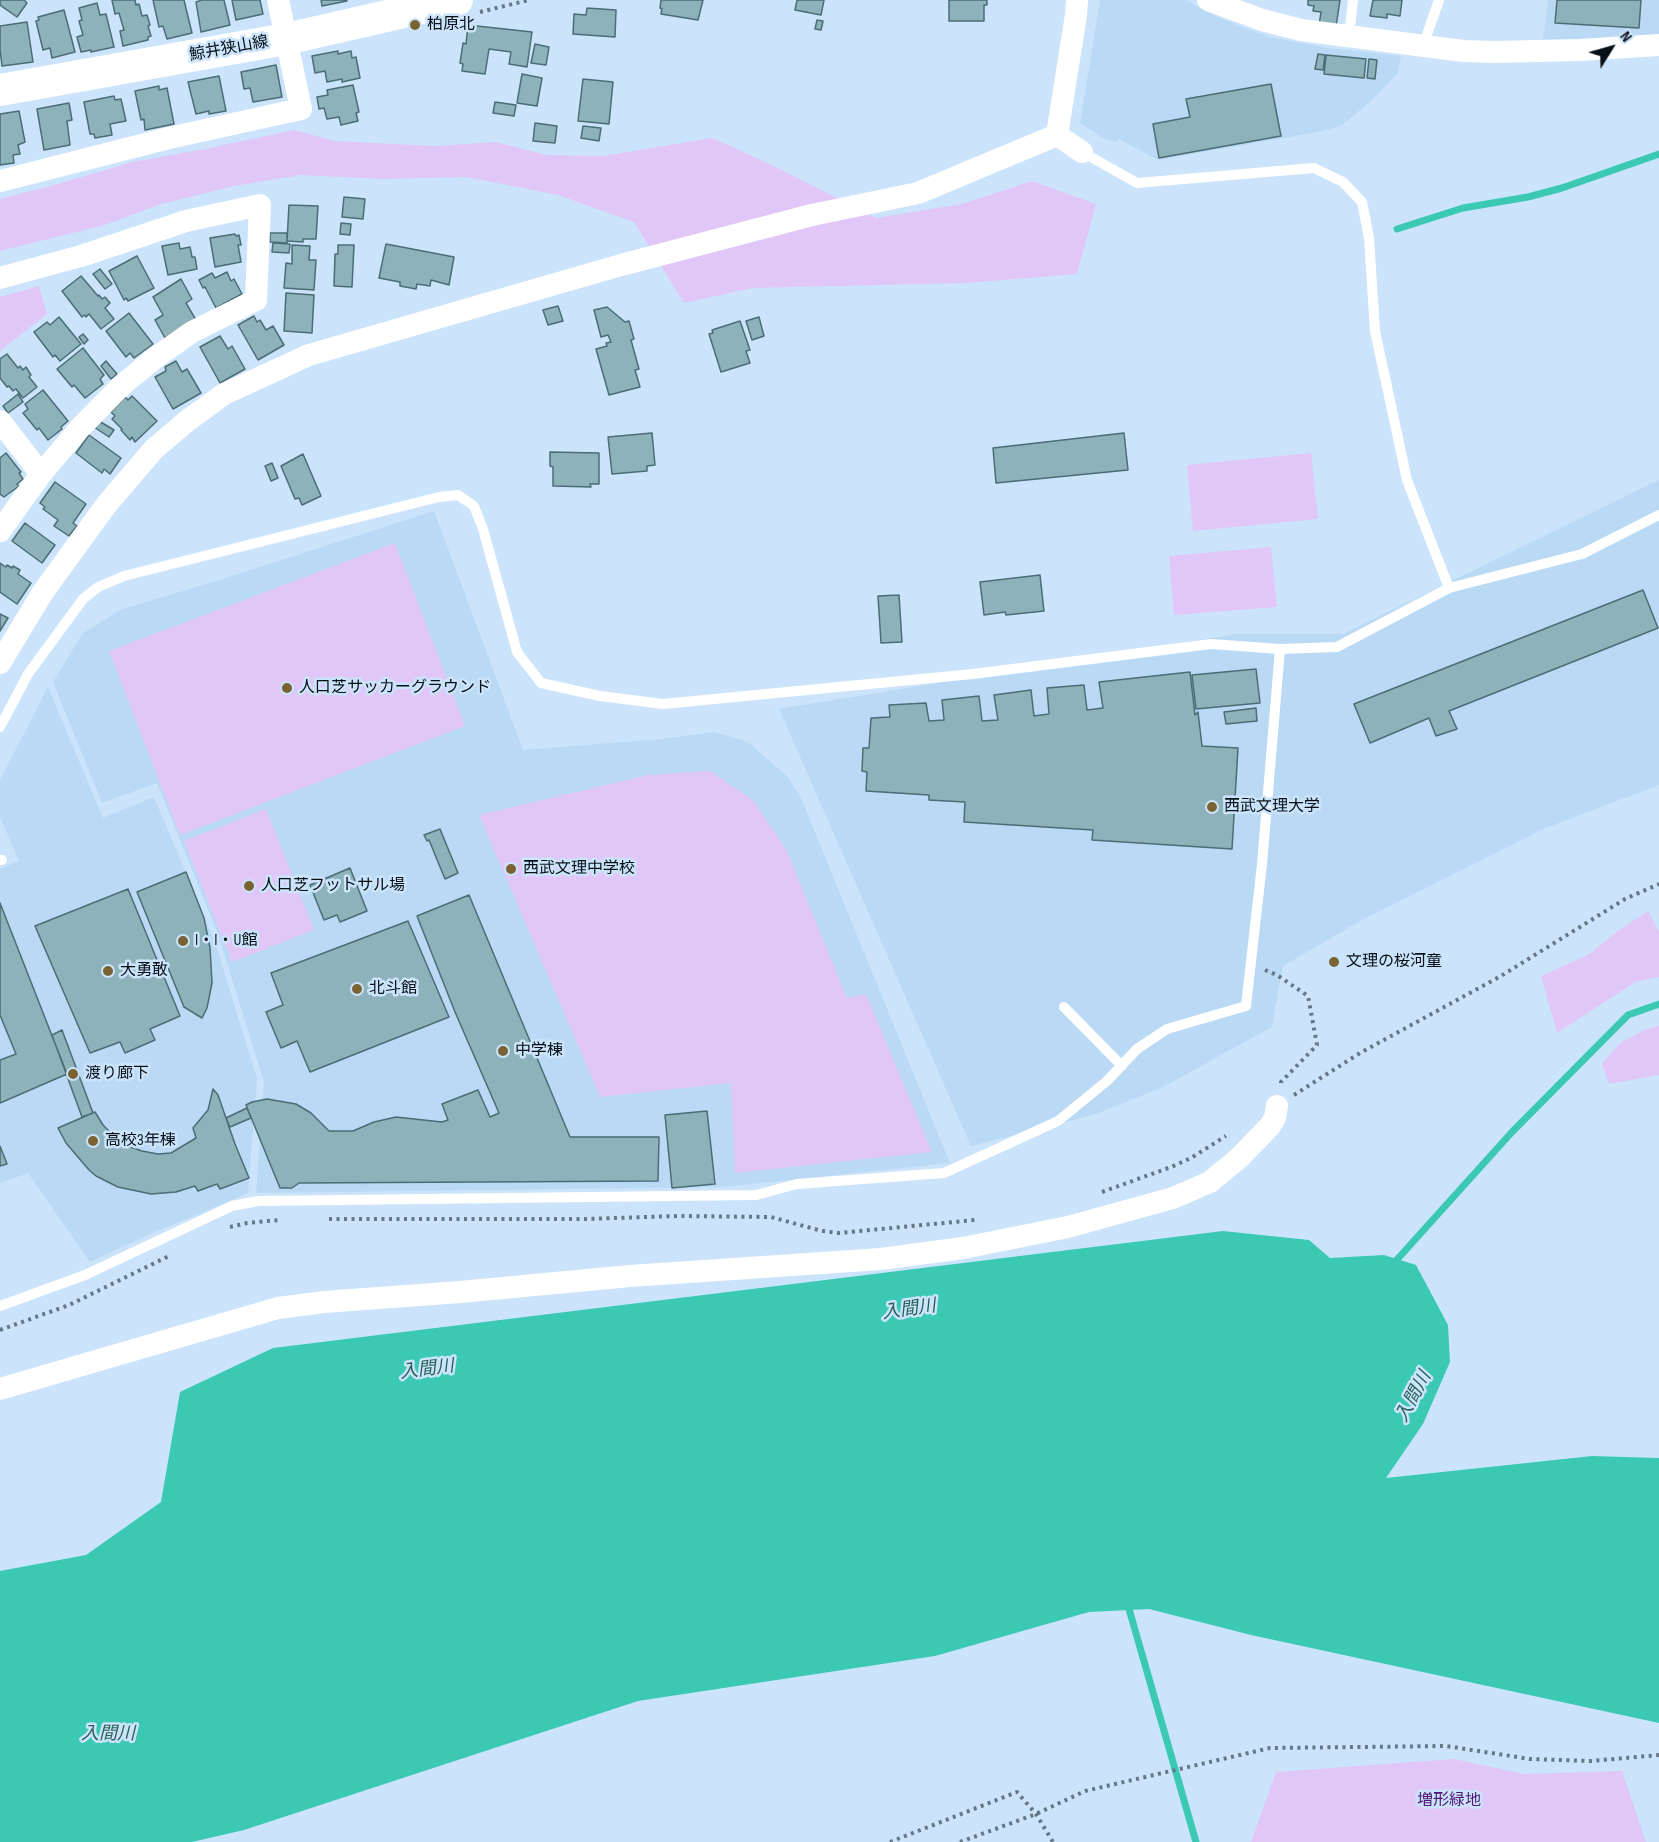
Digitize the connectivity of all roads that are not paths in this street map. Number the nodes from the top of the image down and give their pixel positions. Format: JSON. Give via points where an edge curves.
{"nodes":[{"id":1,"x":278,"y":0,"type":"edge"},
{"id":2,"x":457,"y":0,"type":"edge"},
{"id":3,"x":1077,"y":0,"type":"edge"},
{"id":4,"x":1208,"y":0,"type":"edge"},
{"id":5,"x":1353,"y":0,"type":"edge"},
{"id":6,"x":1439,"y":0,"type":"edge"},
{"id":7,"x":1349,"y":36,"type":"junction"},
{"id":8,"x":286,"y":39,"type":"junction"},
{"id":9,"x":1659,"y":45,"type":"edge"},
{"id":10,"x":1423,"y":46,"type":"junction"},
{"id":11,"x":0,"y":90,"type":"edge"},
{"id":12,"x":1057,"y":135,"type":"junction"},
{"id":13,"x":1082,"y":152,"type":"joint"},
{"id":14,"x":0,"y":182,"type":"edge"},
{"id":15,"x":0,"y":278,"type":"edge"},
{"id":16,"x":0,"y":421,"type":"edge"},
{"id":17,"x":41,"y":474,"type":"junction"},
{"id":18,"x":1659,"y":515,"type":"edge"},
{"id":19,"x":0,"y":531,"type":"edge"},
{"id":20,"x":1449,"y":588,"type":"junction"},
{"id":21,"x":1280,"y":649,"type":"junction"},
{"id":22,"x":0,"y":663,"type":"edge"},
{"id":23,"x":0,"y":727,"type":"edge"},
{"id":24,"x":1064,"y":1007,"type":"dead end"},
{"id":25,"x":1122,"y":1066,"type":"junction"},
{"id":26,"x":1277,"y":1106,"type":"road end"},
{"id":27,"x":0,"y":1306,"type":"edge"},
{"id":28,"x":0,"y":1389,"type":"edge"}],
"edges":[{"from":1,"to":8,"type":"street"},
{"from":2,"to":8,"type":"main road","name":"鯨井狭山線"},
{"from":3,"to":12,"type":"street"},
{"from":4,"to":7,"type":"street","via":[[1301,30]]},
{"from":5,"to":7,"type":"lane"},
{"from":6,"to":10,"type":"lane"},
{"from":7,"to":10,"type":"street"},
{"from":8,"to":11,"type":"main road","name":"鯨井狭山線"},
{"from":8,"to":14,"type":"street","via":[[301,109]]},
{"from":9,"to":10,"type":"street","via":[[1494,52]]},
{"from":12,"to":13,"type":"street"},
{"from":12,"to":22,"type":"street","via":[[918,193],[812,215],[633,262],[309,355],[224,394],[154,449],[114,496],[43,592]]},
{"from":13,"to":20,"type":"lane","via":[[1137,183],[1314,168],[1343,182],[1362,202],[1369,238],[1375,331],[1407,480]]},
{"from":15,"to":17,"type":"street","via":[[81,256],[186,220],[260,205],[256,300],[192,332],[155,358],[121,386]]},
{"from":16,"to":17,"type":"street"},
{"from":17,"to":19,"type":"street"},
{"from":18,"to":20,"type":"lane","via":[[1582,554]]},
{"from":20,"to":21,"type":"lane","via":[[1337,647]]},
{"from":21,"to":23,"type":"lane","via":[[1211,644],[973,674],[663,705],[600,696],[541,683],[517,652],[483,529],[474,506],[458,495],[124,576],[98,587],[83,599],[28,674]]},
{"from":21,"to":25,"type":"lane","via":[[1246,1006],[1167,1029],[1137,1049]]},
{"from":24,"to":25,"type":"lane"},
{"from":25,"to":27,"type":"lane","via":[[1058,1121],[944,1173],[797,1184],[756,1195],[258,1201],[232,1206],[85,1275]]},
{"from":26,"to":28,"type":"street","via":[[1270,1126],[1210,1182],[1173,1198],[1068,1227],[881,1259],[630,1276],[278,1308]]}]}
